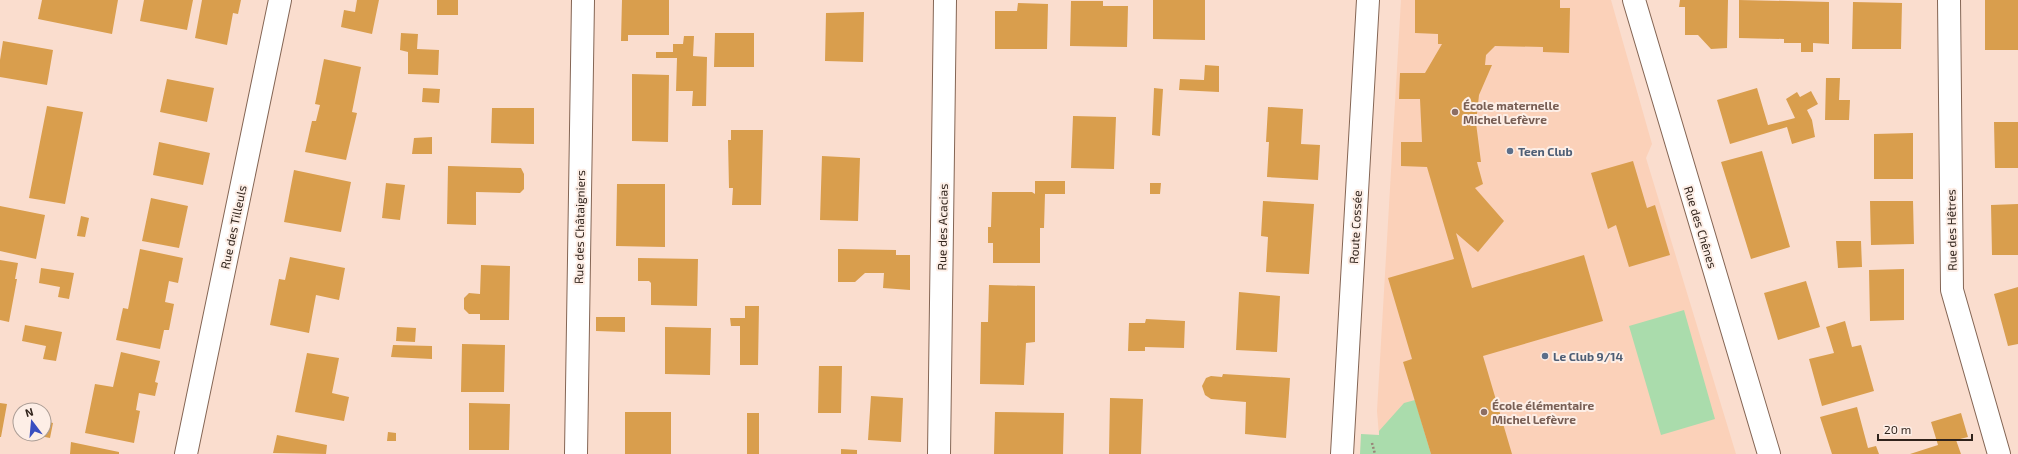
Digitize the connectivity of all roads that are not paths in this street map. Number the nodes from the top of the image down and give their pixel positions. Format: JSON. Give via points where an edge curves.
{"nodes":[{"id":1,"x":280,"y":0,"type":"edge"},
{"id":2,"x":582,"y":0,"type":"edge"},
{"id":3,"x":945,"y":0,"type":"edge"},
{"id":4,"x":1368,"y":0,"type":"edge"},
{"id":5,"x":1634,"y":0,"type":"edge"},
{"id":6,"x":1949,"y":0,"type":"edge"},
{"id":7,"x":186,"y":454,"type":"edge"},
{"id":8,"x":576,"y":454,"type":"edge"},
{"id":9,"x":939,"y":454,"type":"edge"},
{"id":10,"x":1342,"y":454,"type":"edge"},
{"id":11,"x":1769,"y":454,"type":"edge"},
{"id":12,"x":1999,"y":454,"type":"edge"}],
"edges":[{"from":1,"to":7,"type":"street","name":"Rue des Tilleuls"},
{"from":2,"to":8,"type":"street","name":"Rue des Châtaigniers"},
{"from":3,"to":9,"type":"street","name":"Rue des Acacias"},
{"from":4,"to":10,"type":"street","name":"Route Cossée"},
{"from":5,"to":11,"type":"street","name":"Rue des Chênes"},
{"from":6,"to":12,"type":"street","name":"Rue des Hêtres","via":[[1952,290]]}]}
